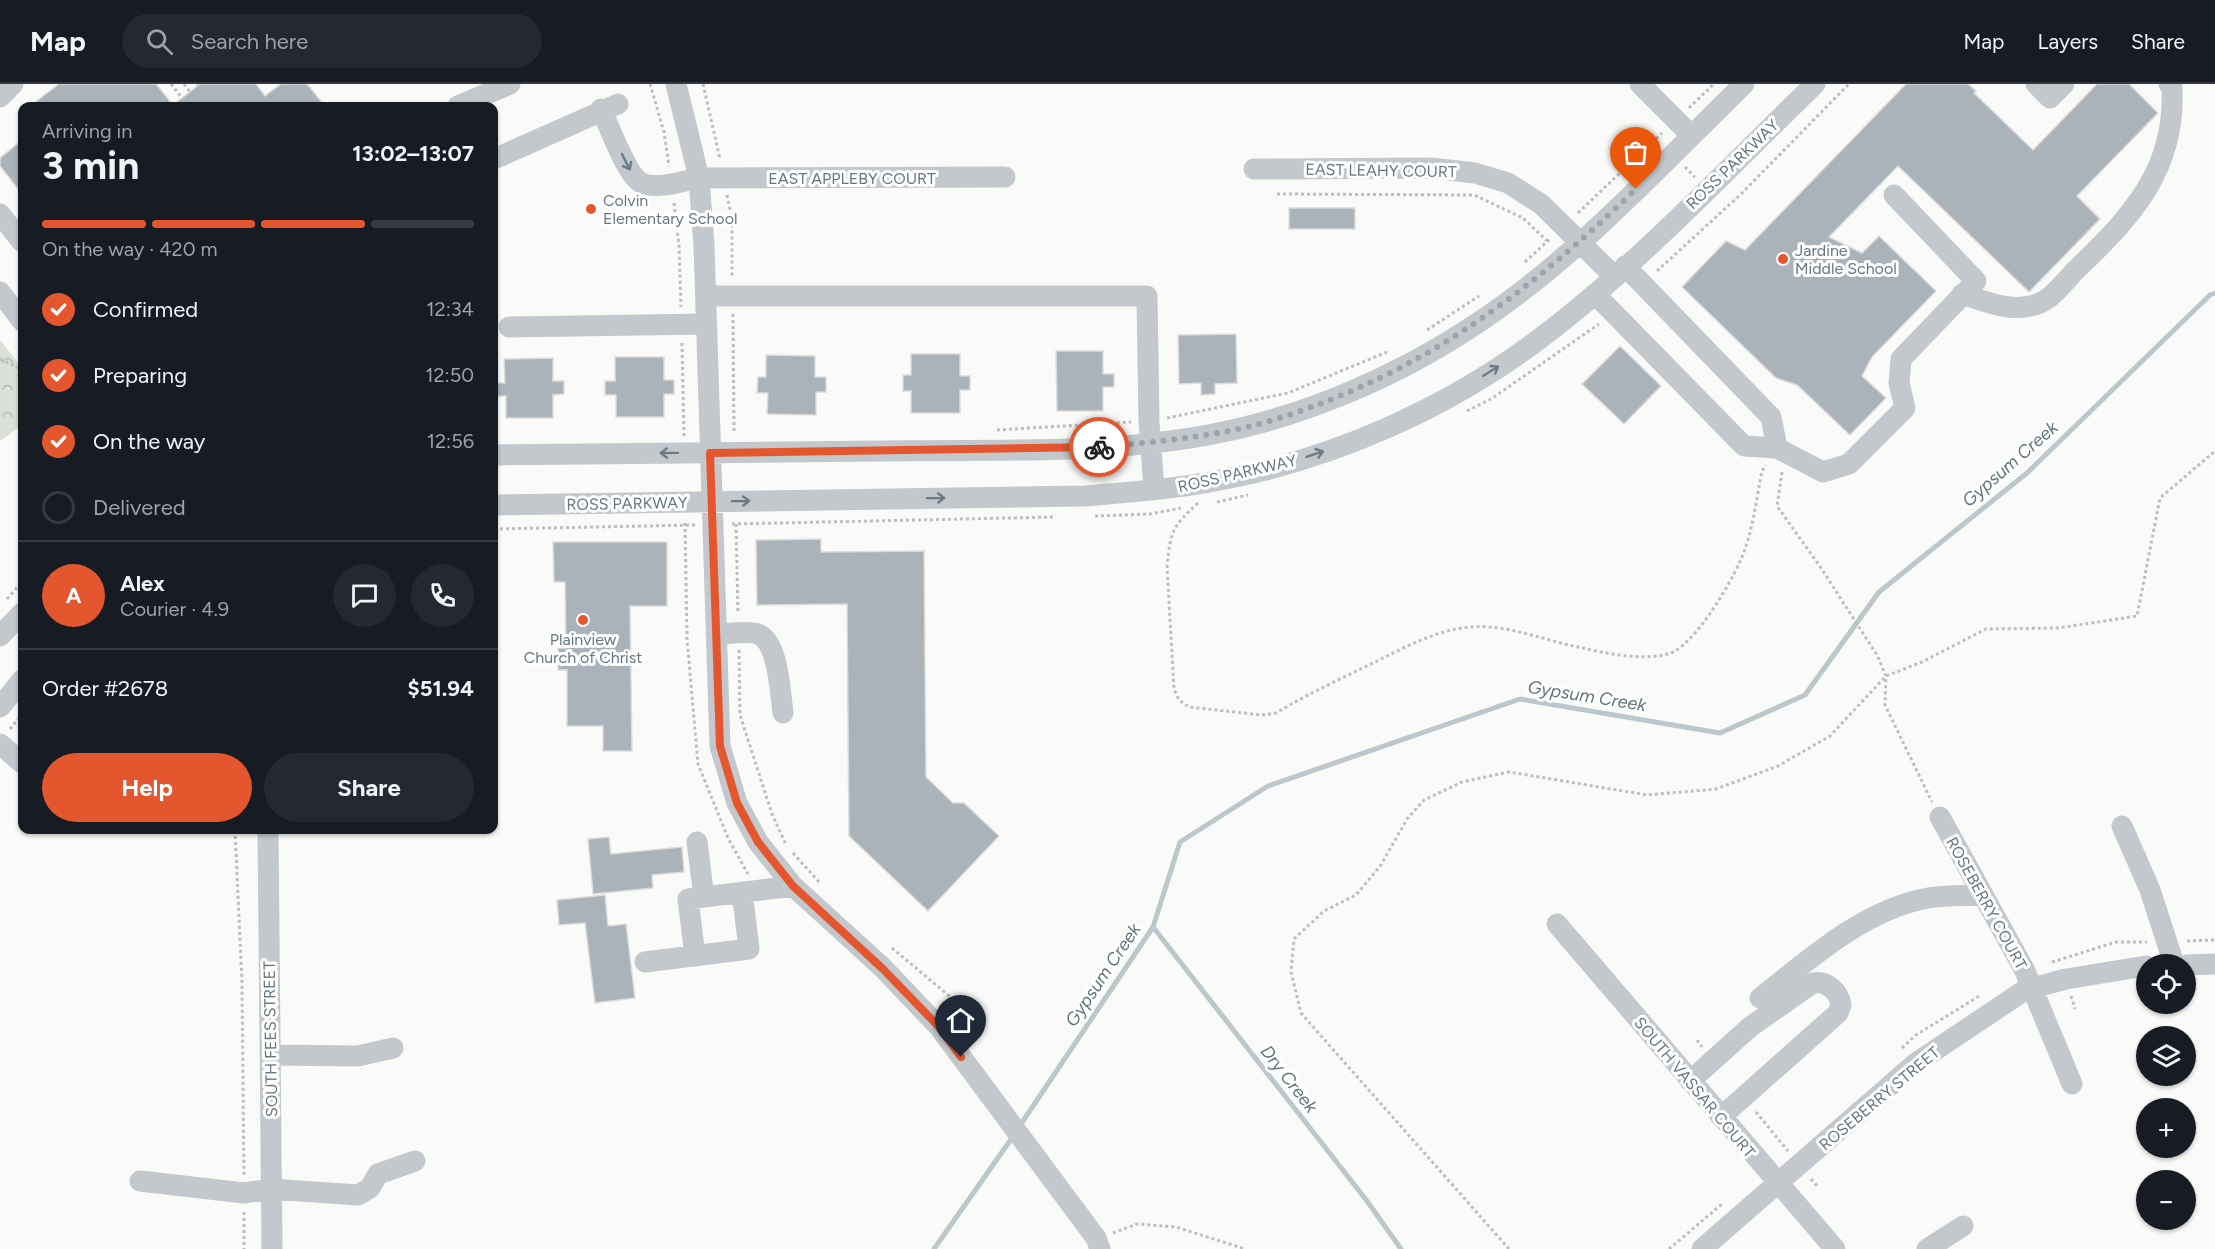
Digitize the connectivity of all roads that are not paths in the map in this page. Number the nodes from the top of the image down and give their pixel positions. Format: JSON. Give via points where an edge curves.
{"nodes":[{"id":1,"x":13,"y":84,"type":"edge"},
{"id":2,"x":510,"y":84,"type":"edge"},
{"id":3,"x":675,"y":84,"type":"edge"},
{"id":4,"x":1640,"y":84,"type":"edge"},
{"id":5,"x":1744,"y":84,"type":"edge"},
{"id":6,"x":1815,"y":84,"type":"edge"},
{"id":7,"x":2036,"y":84,"type":"edge"},
{"id":8,"x":2064,"y":84,"type":"edge"},
{"id":9,"x":2169,"y":84,"type":"edge"},
{"id":10,"x":0,"y":98,"type":"edge"},
{"id":11,"x":467,"y":102,"type":"edge"},
{"id":12,"x":1691,"y":135,"type":"junction"},
{"id":13,"x":498,"y":157,"type":"edge"},
{"id":14,"x":1254,"y":169,"type":"dead end"},
{"id":15,"x":1005,"y":177,"type":"dead end"},
{"id":16,"x":699,"y":178,"type":"junction"},
{"id":17,"x":1894,"y":195,"type":"dead end"},
{"id":18,"x":0,"y":214,"type":"edge"},
{"id":19,"x":18,"y":237,"type":"edge"},
{"id":20,"x":1581,"y":241,"type":"junction"},
{"id":21,"x":1619,"y":271,"type":"junction"},
{"id":22,"x":0,"y":292,"type":"edge"},
{"id":23,"x":1595,"y":294,"type":"junction"},
{"id":24,"x":1962,"y":294,"type":"junction"},
{"id":25,"x":707,"y":296,"type":"junction"},
{"id":26,"x":18,"y":313,"type":"edge"},
{"id":27,"x":707,"y":324,"type":"junction"},
{"id":28,"x":509,"y":327,"type":"dead end"},
{"id":29,"x":1151,"y":443,"type":"junction"},
{"id":30,"x":1777,"y":448,"type":"junction"},
{"id":31,"x":710,"y":453,"type":"junction"},
{"id":32,"x":498,"y":455,"type":"edge"},
{"id":33,"x":1154,"y":490,"type":"junction"},
{"id":34,"x":711,"y":502,"type":"junction"},
{"id":35,"x":498,"y":505,"type":"edge"},
{"id":36,"x":18,"y":616,"type":"edge"},
{"id":37,"x":716,"y":634,"type":"junction"},
{"id":38,"x":0,"y":636,"type":"edge"},
{"id":39,"x":18,"y":685,"type":"edge"},
{"id":40,"x":0,"y":707,"type":"edge"},
{"id":41,"x":783,"y":713,"type":"dead end"},
{"id":42,"x":0,"y":744,"type":"edge"},
{"id":43,"x":18,"y":760,"type":"edge"},
{"id":44,"x":1940,"y":817,"type":"road end"},
{"id":45,"x":2122,"y":826,"type":"dead end"},
{"id":46,"x":268,"y":834,"type":"edge"},
{"id":47,"x":697,"y":842,"type":"dead end"},
{"id":48,"x":793,"y":886,"type":"junction"},
{"id":49,"x":742,"y":892,"type":"junction"},
{"id":50,"x":1983,"y":895,"type":"junction"},
{"id":51,"x":704,"y":897,"type":"junction"},
{"id":52,"x":1557,"y":924,"type":"dead end"},
{"id":53,"x":2171,"y":954,"type":"edge"},
{"id":54,"x":695,"y":956,"type":"junction"},
{"id":55,"x":645,"y":962,"type":"dead end"},
{"id":56,"x":2215,"y":964,"type":"edge"},
{"id":57,"x":2196,"y":965,"type":"edge"},
{"id":58,"x":2136,"y":968,"type":"edge"},
{"id":59,"x":2032,"y":989,"type":"junction"},
{"id":60,"x":1760,"y":998,"type":"dead end"},
{"id":61,"x":393,"y":1048,"type":"dead end"},
{"id":62,"x":270,"y":1055,"type":"junction"},
{"id":63,"x":1690,"y":1081,"type":"junction"},
{"id":64,"x":2072,"y":1084,"type":"dead end"},
{"id":65,"x":1721,"y":1117,"type":"junction"},
{"id":66,"x":415,"y":1161,"type":"dead end"},
{"id":67,"x":140,"y":1181,"type":"dead end"},
{"id":68,"x":1778,"y":1183,"type":"junction"},
{"id":69,"x":271,"y":1189,"type":"junction"},
{"id":70,"x":1963,"y":1226,"type":"dead end"},
{"id":71,"x":1098,"y":1244,"type":"edge"},
{"id":72,"x":272,"y":1249,"type":"edge"},
{"id":73,"x":1702,"y":1249,"type":"edge"},
{"id":74,"x":1835,"y":1249,"type":"edge"},
{"id":75,"x":1927,"y":1249,"type":"edge"}],
"edges":[{"from":1,"to":10,"type":"street"},
{"from":2,"to":11,"type":"street"},
{"from":3,"to":16,"type":"street"},
{"from":4,"to":12,"type":"street"},
{"from":5,"to":12,"type":"street"},
{"from":6,"to":21,"type":"street","name":"ROSS PARKWAY"},
{"from":7,"to":8,"type":"street","via":[[2050,98]]},
{"from":9,"to":24,"type":"street","via":[[2174,116],[2169,140],[2155,178],[2122,225],[2043,302],[2012,309]]},
{"from":12,"to":20,"type":"street"},
{"from":13,"to":16,"type":"street","name":"EAST APPLEBY COURT","one_way":true,"via":[[610,106],[634,178],[642,184],[659,185]]},
{"from":14,"to":20,"type":"street","name":"EAST LEAHY COURT","via":[[1431,168],[1475,173],[1508,183],[1541,204]]},
{"from":15,"to":16,"type":"street","name":"EAST APPLEBY COURT"},
{"from":16,"to":25,"type":"street"},
{"from":17,"to":24,"type":"street","via":[[1976,280]]},
{"from":18,"to":19,"type":"street"},
{"from":20,"to":21,"type":"street","name":"EAST LEAHY COURT"},
{"from":20,"to":29,"type":"street","via":[[1471,328],[1378,378],[1270,421]]},
{"from":21,"to":23,"type":"street","name":"ROSS PARKWAY"},
{"from":21,"to":30,"type":"street","name":"EAST LEAHY COURT","via":[[1771,417]]},
{"from":22,"to":26,"type":"street"},
{"from":23,"to":30,"type":"street","via":[[1744,446]]},
{"from":33,"to":23,"type":"street","name":"ROSS PARKWAY","one_way":true,"via":[[1196,485],[1278,466],[1419,412],[1517,354]]},
{"from":24,"to":30,"type":"street","via":[[1901,358],[1899,383],[1905,408],[1849,464],[1823,472]]},
{"from":25,"to":27,"type":"street"},
{"from":25,"to":29,"type":"street","via":[[1147,296]]},
{"from":27,"to":28,"type":"street"},
{"from":27,"to":31,"type":"street"},
{"from":29,"to":31,"type":"street","via":[[1082,448]]},
{"from":29,"to":33,"type":"street"},
{"from":31,"to":32,"type":"street","one_way":true},
{"from":31,"to":34,"type":"street"},
{"from":34,"to":33,"type":"street","name":"ROSS PARKWAY","one_way":true,"via":[[1085,496]]},
{"from":34,"to":35,"type":"street","name":"ROSS PARKWAY"},
{"from":34,"to":37,"type":"street"},
{"from":36,"to":38,"type":"street"},
{"from":37,"to":41,"type":"street","via":[[756,633],[766,638],[773,651]]},
{"from":37,"to":48,"type":"street","via":[[720,746],[737,803],[758,842]]},
{"from":39,"to":40,"type":"street"},
{"from":42,"to":43,"type":"street"},
{"from":44,"to":50,"type":"street","name":"ROSEBERRY COURT"},
{"from":45,"to":53,"type":"street","via":[[2150,890]]},
{"from":46,"to":62,"type":"street","name":"SOUTH FEES STREET"},
{"from":47,"to":51,"type":"street"},
{"from":48,"to":49,"type":"street"},
{"from":48,"to":71,"type":"street","via":[[939,1027]]},
{"from":49,"to":51,"type":"street"},
{"from":49,"to":54,"type":"street","via":[[750,949]]},
{"from":50,"to":59,"type":"street","name":"ROSEBERRY COURT"},
{"from":50,"to":60,"type":"street","via":[[1928,898],[1898,907],[1828,945]]},
{"from":51,"to":54,"type":"street","via":[[688,899]]},
{"from":52,"to":63,"type":"street","name":"SOUTH VASSAR COURT"},
{"from":54,"to":55,"type":"street"},
{"from":56,"to":57,"type":"street"},
{"from":58,"to":59,"type":"street","name":"ROSEBERRY STREET"},
{"from":59,"to":64,"type":"street","name":"ROSEBERRY COURT"},
{"from":59,"to":68,"type":"street","name":"ROSEBERRY STREET","via":[[1916,1063]]},
{"from":61,"to":62,"type":"street","via":[[358,1056]]},
{"from":62,"to":69,"type":"street","name":"SOUTH FEES STREET"},
{"from":63,"to":65,"type":"street","name":"SOUTH VASSAR COURT"},
{"from":63,"to":65,"type":"street","via":[[1750,1027],[1813,983],[1827,985],[1837,993],[1841,1005],[1838,1013]]},
{"from":65,"to":68,"type":"street","name":"SOUTH VASSAR COURT"},
{"from":66,"to":69,"type":"street","via":[[378,1174],[370,1188],[358,1195]]},
{"from":67,"to":69,"type":"street","via":[[244,1192]]},
{"from":68,"to":73,"type":"street","name":"ROSEBERRY STREET"},
{"from":68,"to":74,"type":"street","name":"SOUTH VASSAR COURT"},
{"from":69,"to":72,"type":"street","name":"SOUTH FEES STREET"},
{"from":70,"to":75,"type":"street"}]}
